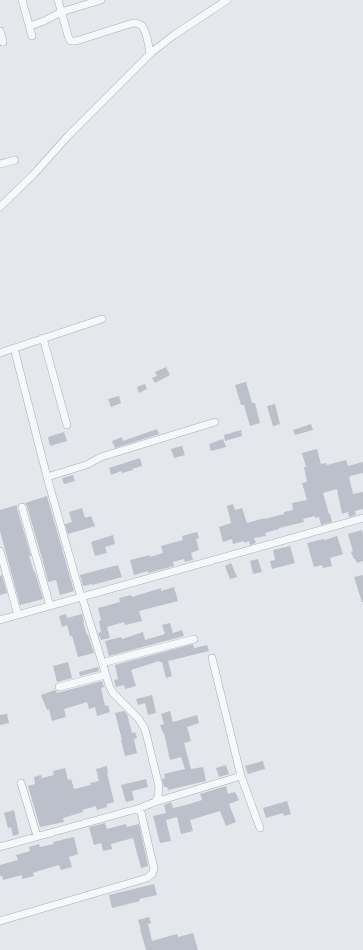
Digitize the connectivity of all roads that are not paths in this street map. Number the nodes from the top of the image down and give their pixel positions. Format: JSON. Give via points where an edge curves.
{"nodes":[{"id":1,"x":22,"y":0,"type":"edge"},
{"id":2,"x":58,"y":0,"type":"edge"},
{"id":3,"x":101,"y":0,"type":"edge"},
{"id":4,"x":227,"y":0,"type":"edge"},
{"id":5,"x":61,"y":12,"type":"junction"},
{"id":6,"x":30,"y":26,"type":"junction"},
{"id":7,"x":0,"y":31,"type":"edge"},
{"id":8,"x":32,"y":36,"type":"dead end"},
{"id":9,"x":3,"y":42,"type":"dead end"},
{"id":10,"x":150,"y":54,"type":"junction"},
{"id":11,"x":15,"y":160,"type":"dead end"},
{"id":12,"x":0,"y":164,"type":"edge"},
{"id":13,"x":0,"y":207,"type":"edge"},
{"id":14,"x":102,"y":318,"type":"dead end"},
{"id":15,"x":43,"y":338,"type":"junction"},
{"id":16,"x":14,"y":348,"type":"junction"},
{"id":17,"x":0,"y":353,"type":"edge"},
{"id":18,"x":215,"y":422,"type":"dead end"},
{"id":19,"x":67,"y":426,"type":"dead end"},
{"id":20,"x":47,"y":477,"type":"junction"},
{"id":21,"x":22,"y":507,"type":"dead end"},
{"id":22,"x":363,"y":518,"type":"edge"},
{"id":23,"x":0,"y":551,"type":"edge"},
{"id":24,"x":82,"y":597,"type":"junction"},
{"id":25,"x":50,"y":606,"type":"junction"},
{"id":26,"x":18,"y":615,"type":"junction"},
{"id":27,"x":0,"y":620,"type":"edge"},
{"id":28,"x":194,"y":639,"type":"dead end"},
{"id":29,"x":212,"y":658,"type":"dead end"},
{"id":30,"x":102,"y":663,"type":"junction"},
{"id":31,"x":105,"y":675,"type":"junction"},
{"id":32,"x":59,"y":688,"type":"dead end"},
{"id":33,"x":241,"y":776,"type":"junction"},
{"id":34,"x":21,"y":783,"type":"dead end"},
{"id":35,"x":155,"y":802,"type":"junction"},
{"id":36,"x":140,"y":808,"type":"junction"},
{"id":37,"x":260,"y":828,"type":"dead end"},
{"id":38,"x":37,"y":836,"type":"junction"},
{"id":39,"x":0,"y":847,"type":"edge"},
{"id":40,"x":0,"y":921,"type":"edge"}],
"edges":[{"from":1,"to":6,"type":"street"},
{"from":2,"to":5,"type":"street"},
{"from":3,"to":5,"type":"street"},
{"from":4,"to":10,"type":"street"},
{"from":5,"to":6,"type":"street"},
{"from":5,"to":10,"type":"street","via":[[71,41],[133,23],[140,24]]},
{"from":6,"to":8,"type":"street"},
{"from":7,"to":9,"type":"street"},
{"from":10,"to":13,"type":"street"},
{"from":11,"to":12,"type":"street"},
{"from":14,"to":15,"type":"street"},
{"from":15,"to":16,"type":"street"},
{"from":15,"to":19,"type":"street"},
{"from":16,"to":17,"type":"street"},
{"from":16,"to":20,"type":"street"},
{"from":18,"to":20,"type":"street"},
{"from":20,"to":24,"type":"street"},
{"from":21,"to":25,"type":"street"},
{"from":22,"to":24,"type":"street"},
{"from":23,"to":26,"type":"street"},
{"from":24,"to":25,"type":"street"},
{"from":24,"to":30,"type":"street"},
{"from":25,"to":26,"type":"street"},
{"from":26,"to":27,"type":"street"},
{"from":28,"to":30,"type":"street"},
{"from":29,"to":33,"type":"street"},
{"from":30,"to":31,"type":"street"},
{"from":31,"to":32,"type":"street"},
{"from":31,"to":35,"type":"street","via":[[113,693],[138,718],[145,729],[159,786]]},
{"from":33,"to":35,"type":"street"},
{"from":33,"to":37,"type":"street"},
{"from":34,"to":38,"type":"street"},
{"from":35,"to":36,"type":"street"},
{"from":36,"to":38,"type":"street"},
{"from":36,"to":40,"type":"street","via":[[154,869],[152,874],[147,878]]},
{"from":38,"to":39,"type":"street"}]}
